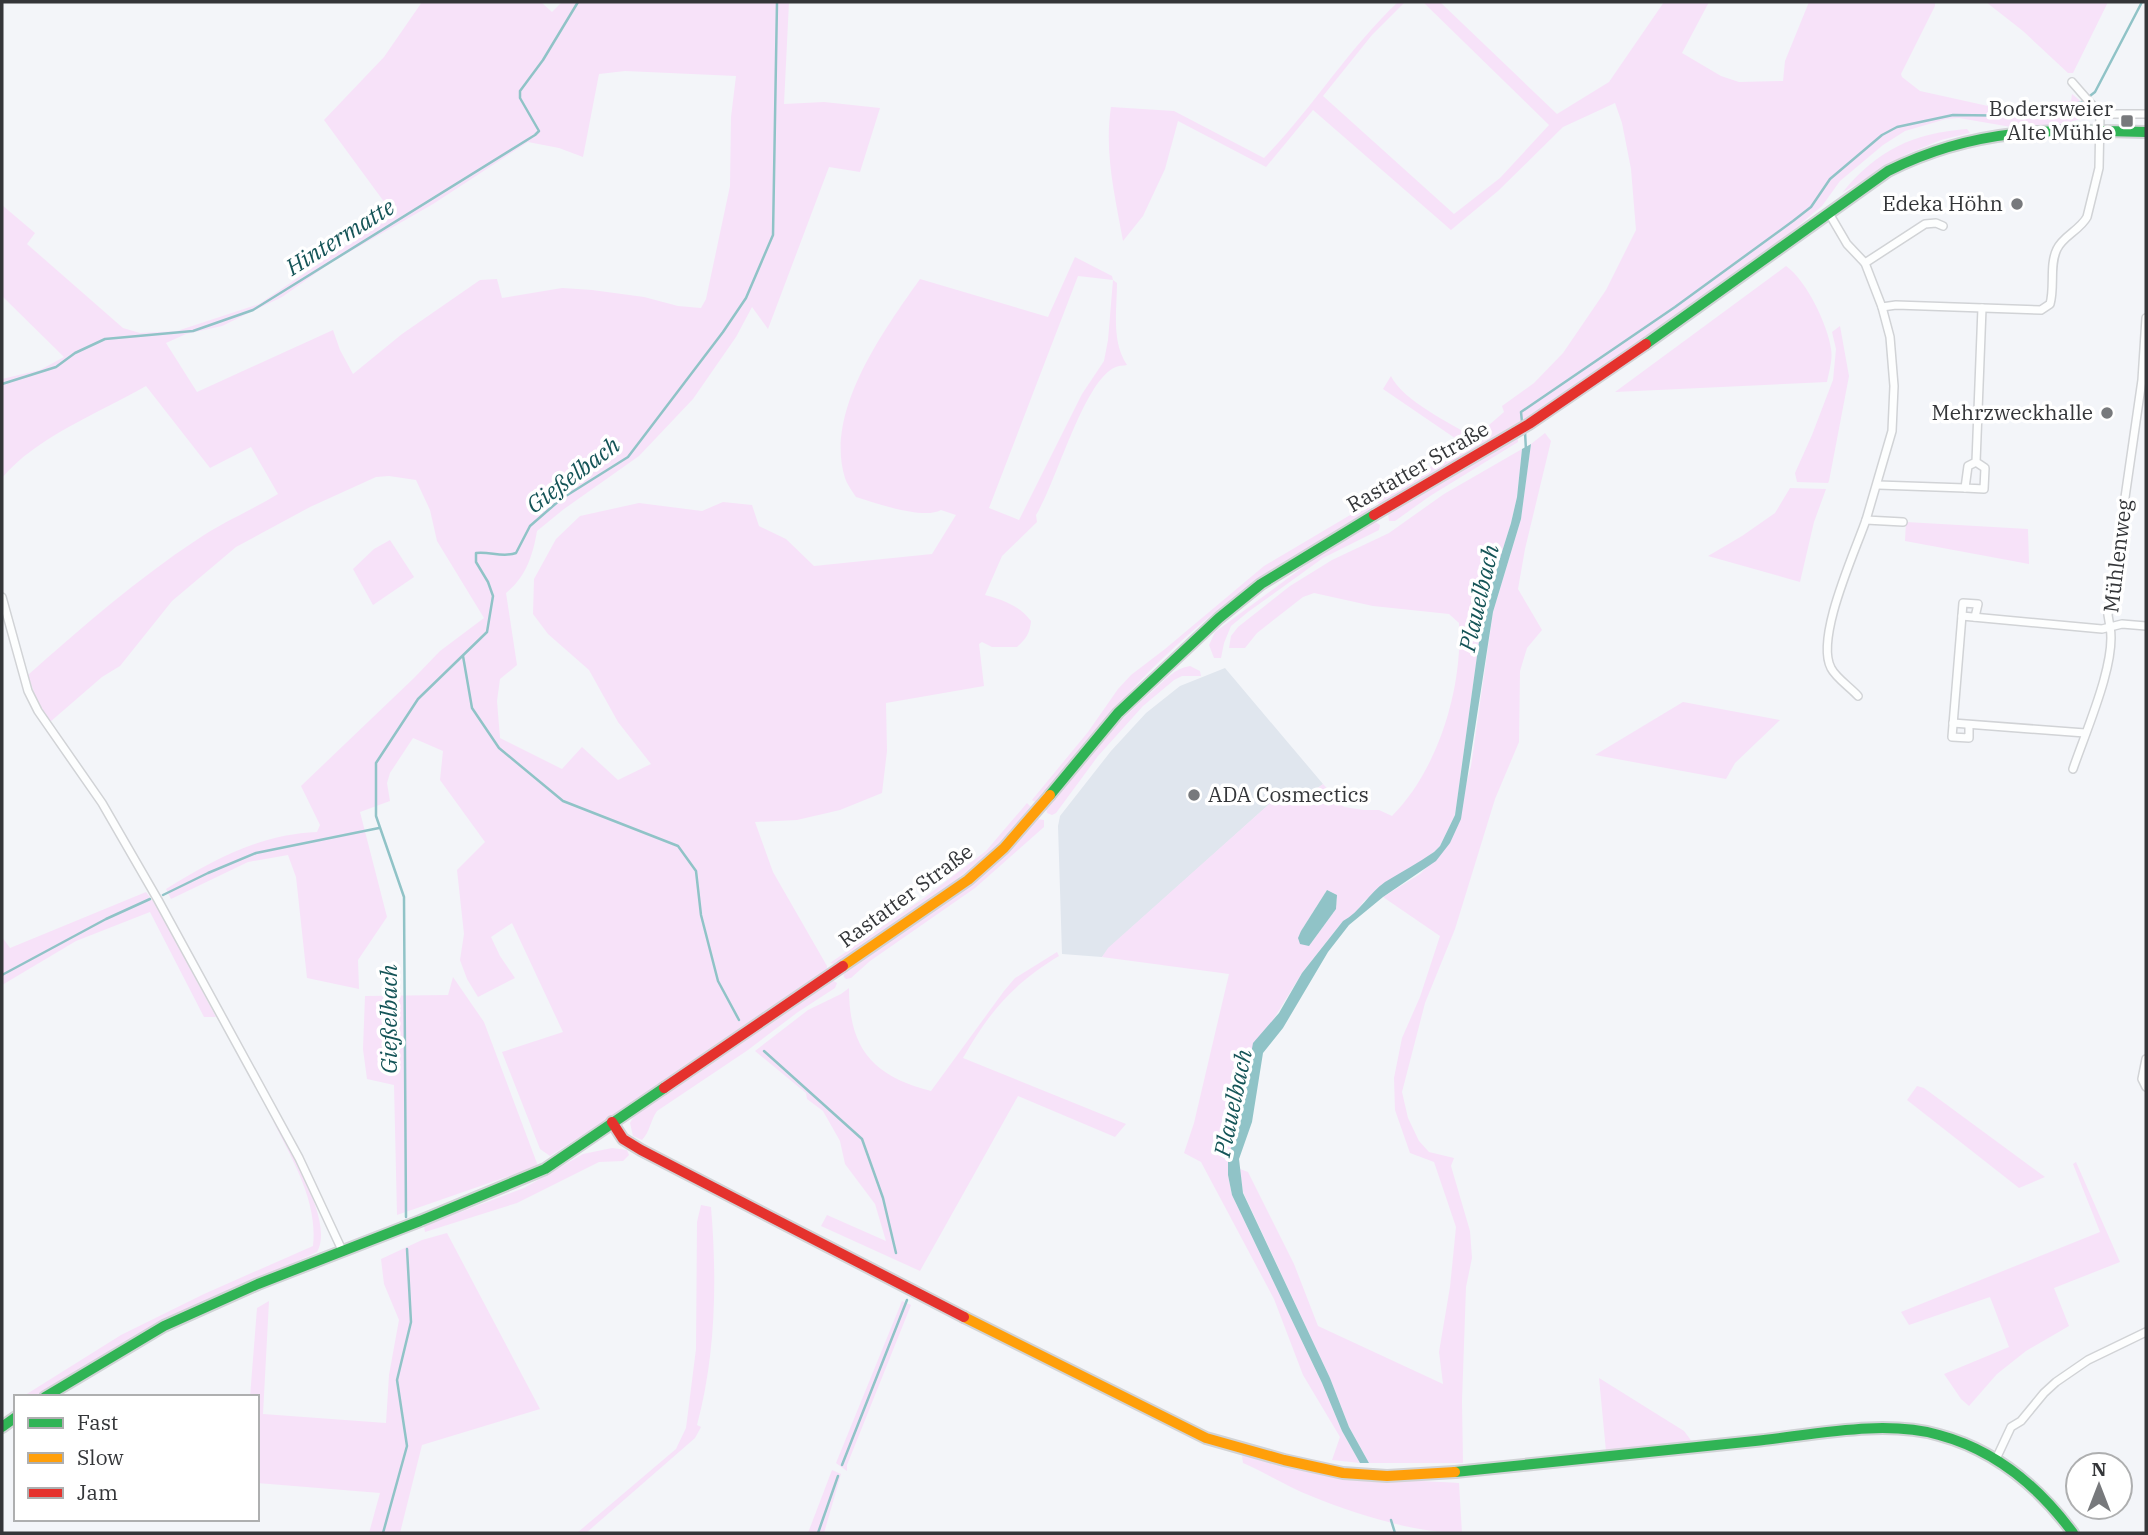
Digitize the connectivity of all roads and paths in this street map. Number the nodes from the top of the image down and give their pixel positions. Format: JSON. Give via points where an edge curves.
{"nodes":[{"id":1,"x":2073,"y":82,"type":"dead end"},
{"id":2,"x":2100,"y":114,"type":"junction"},
{"id":3,"x":2146,"y":114,"type":"edge"},
{"id":4,"x":2100,"y":131,"type":"junction"},
{"id":5,"x":2146,"y":132,"type":"edge"},
{"id":6,"x":1830,"y":215,"type":"junction"},
{"id":7,"x":1943,"y":226,"type":"dead end"},
{"id":8,"x":1865,"y":263,"type":"junction"},
{"id":9,"x":1882,"y":307,"type":"junction"},
{"id":10,"x":1982,"y":308,"type":"junction"},
{"id":11,"x":2146,"y":318,"type":"edge"},
{"id":12,"x":2144,"y":381,"type":"edge"},
{"id":13,"x":1976,"y":462,"type":"junction"},
{"id":14,"x":1878,"y":485,"type":"junction"},
{"id":15,"x":1965,"y":488,"type":"junction"},
{"id":16,"x":1866,"y":520,"type":"junction"},
{"id":17,"x":1903,"y":522,"type":"dead end"},
{"id":18,"x":2,"y":597,"type":"edge"},
{"id":19,"x":1962,"y":616,"type":"junction"},
{"id":20,"x":1975,"y":617,"type":"junction"},
{"id":21,"x":2146,"y":626,"type":"edge"},
{"id":22,"x":2110,"y":627,"type":"junction"},
{"id":23,"x":1858,"y":695,"type":"dead end"},
{"id":24,"x":1952,"y":723,"type":"junction"},
{"id":25,"x":1969,"y":725,"type":"junction"},
{"id":26,"x":2085,"y":733,"type":"junction"},
{"id":27,"x":2073,"y":769,"type":"dead end"},
{"id":28,"x":2146,"y":1059,"type":"edge"},
{"id":29,"x":2144,"y":1083,"type":"edge"},
{"id":30,"x":612,"y":1122,"type":"junction"},
{"id":31,"x":342,"y":1250,"type":"junction"},
{"id":32,"x":2146,"y":1332,"type":"edge"},
{"id":33,"x":48,"y":1395,"type":"edge"},
{"id":34,"x":1996,"y":1459,"type":"junction"},
{"id":35,"x":2073,"y":1533,"type":"edge"}],
"edges":[{"from":1,"to":2,"type":"street"},
{"from":2,"to":3,"type":"street"},
{"from":2,"to":4,"type":"street"},
{"from":4,"to":5,"type":"main road","name":"Rastatter Straße"},
{"from":4,"to":6,"type":"main road","name":"Rastatter Straße","via":[[1993,134],[1950,144],[1904,162]]},
{"from":4,"to":10,"type":"street","via":[[2099,168],[2087,217],[2056,251],[2050,304],[2041,310]]},
{"from":6,"to":8,"type":"street"},
{"from":6,"to":30,"type":"main road","name":"Rastatter Straße","via":[[1529,424],[1261,584],[1118,713],[1004,848],[959,886]]},
{"from":7,"to":8,"type":"street","via":[[1925,224]]},
{"from":8,"to":9,"type":"street"},
{"from":9,"to":10,"type":"street"},
{"from":9,"to":14,"type":"street","via":[[1891,337],[1894,386],[1892,432]]},
{"from":10,"to":13,"type":"street"},
{"from":11,"to":12,"type":"street","name":"Mühlenweg"},
{"from":12,"to":22,"type":"street","name":"Mühlenweg","via":[[2108,615]]},
{"from":13,"to":15,"type":"street","via":[[1968,466]]},
{"from":13,"to":15,"type":"street","via":[[1985,468],[1984,489]]},
{"from":14,"to":15,"type":"street"},
{"from":14,"to":16,"type":"street"},
{"from":16,"to":17,"type":"street"},
{"from":16,"to":23,"type":"street","via":[[1826,643],[1831,668]]},
{"from":18,"to":31,"type":"street","via":[[28,691],[38,711],[102,803],[158,900],[299,1158]]},
{"from":19,"to":20,"type":"street"},
{"from":19,"to":20,"type":"street","via":[[1963,603],[1978,604]]},
{"from":19,"to":24,"type":"street"},
{"from":20,"to":22,"type":"street"},
{"from":21,"to":22,"type":"street"},
{"from":22,"to":26,"type":"street","name":"Mühlenweg","via":[[2110,660]]},
{"from":24,"to":25,"type":"street"},
{"from":24,"to":25,"type":"street","via":[[1952,737],[1969,738]]},
{"from":25,"to":26,"type":"street"},
{"from":26,"to":27,"type":"street","name":"Mühlenweg"},
{"from":28,"to":29,"type":"street"},
{"from":30,"to":31,"type":"main road","name":"Rastatter Straße","via":[[545,1169]]},
{"from":30,"to":34,"type":"main road","via":[[623,1139],[648,1154],[901,1286],[1206,1438],[1289,1461],[1365,1475],[1428,1475],[1891,1429],[1936,1434]]},
{"from":31,"to":33,"type":"main road","name":"Rastatter Straße","via":[[164,1326]]},
{"from":32,"to":34,"type":"street","via":[[2088,1360],[2043,1393],[2011,1427]]},
{"from":34,"to":35,"type":"main road","via":[[2035,1488]]}]}
